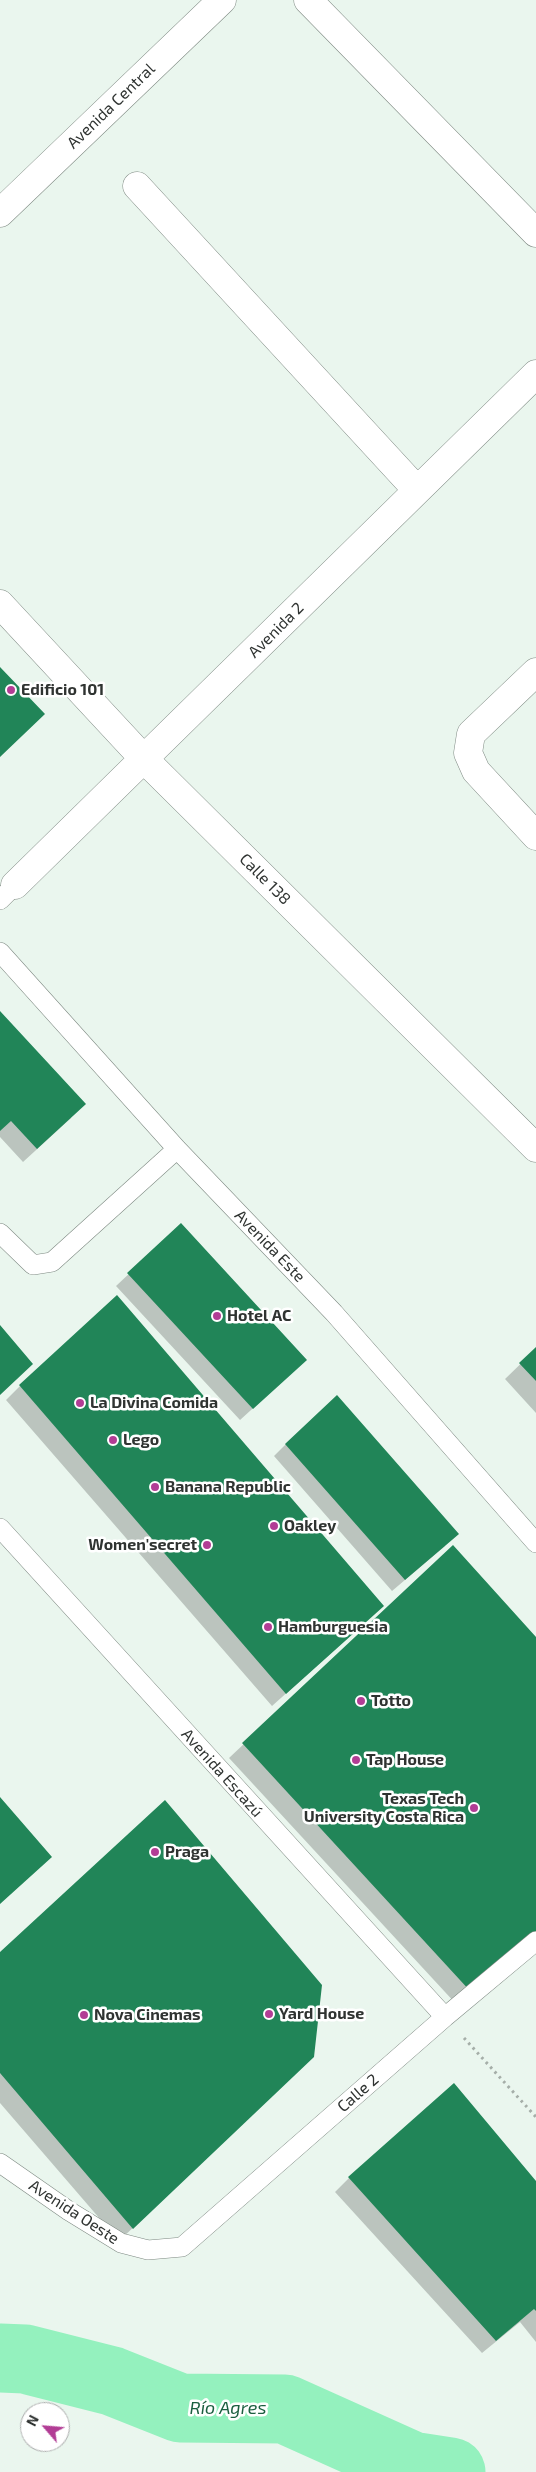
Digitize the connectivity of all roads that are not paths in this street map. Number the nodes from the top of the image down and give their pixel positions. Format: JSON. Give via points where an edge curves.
{"nodes":[{"id":1,"x":222,"y":0,"type":"edge"},
{"id":2,"x":308,"y":0,"type":"edge"},
{"id":3,"x":137,"y":186,"type":"dead end"},
{"id":4,"x":0,"y":213,"type":"edge"},
{"id":5,"x":536,"y":233,"type":"edge"},
{"id":6,"x":536,"y":374,"type":"edge"},
{"id":7,"x":417,"y":490,"type":"junction"},
{"id":8,"x":0,"y":604,"type":"edge"},
{"id":9,"x":536,"y":672,"type":"edge"},
{"id":10,"x":144,"y":759,"type":"junction"},
{"id":11,"x":536,"y":836,"type":"edge"},
{"id":12,"x":8,"y":892,"type":"edge"},
{"id":13,"x":0,"y":952,"type":"edge"},
{"id":14,"x":536,"y":1148,"type":"edge"},
{"id":15,"x":177,"y":1149,"type":"junction"},
{"id":16,"x":0,"y":1233,"type":"edge"},
{"id":17,"x":0,"y":1528,"type":"edge"},
{"id":18,"x":536,"y":1543,"type":"edge"},
{"id":19,"x":536,"y":1941,"type":"edge"},
{"id":20,"x":445,"y":2017,"type":"junction"},
{"id":21,"x":0,"y":2163,"type":"edge"},
{"id":22,"x":182,"y":2247,"type":"joint"}],
"edges":[{"from":1,"to":4,"type":"street","name":"Avenida Central"},
{"from":2,"to":5,"type":"street"},
{"from":3,"to":7,"type":"street"},
{"from":6,"to":7,"type":"street","name":"Avenida 2"},
{"from":7,"to":10,"type":"street","name":"Avenida 2"},
{"from":8,"to":10,"type":"street","name":"Calle 138"},
{"from":9,"to":11,"type":"street","via":[[471,734],[468,753],[476,772]]},
{"from":10,"to":12,"type":"street","name":"Avenida 2"},
{"from":10,"to":14,"type":"street","name":"Calle 138"},
{"from":13,"to":15,"type":"lane","name":"Avenida Este"},
{"from":15,"to":16,"type":"lane","via":[[52,1262],[34,1265]]},
{"from":15,"to":18,"type":"lane","name":"Avenida Este","via":[[334,1313]]},
{"from":17,"to":20,"type":"lane","name":"Avenida Escazú"},
{"from":19,"to":20,"type":"lane","name":"Calle 2"},
{"from":20,"to":22,"type":"lane","name":"Calle 2"},
{"from":21,"to":22,"type":"lane","name":"Avenida Oeste","via":[[122,2243],[148,2250]]}]}
